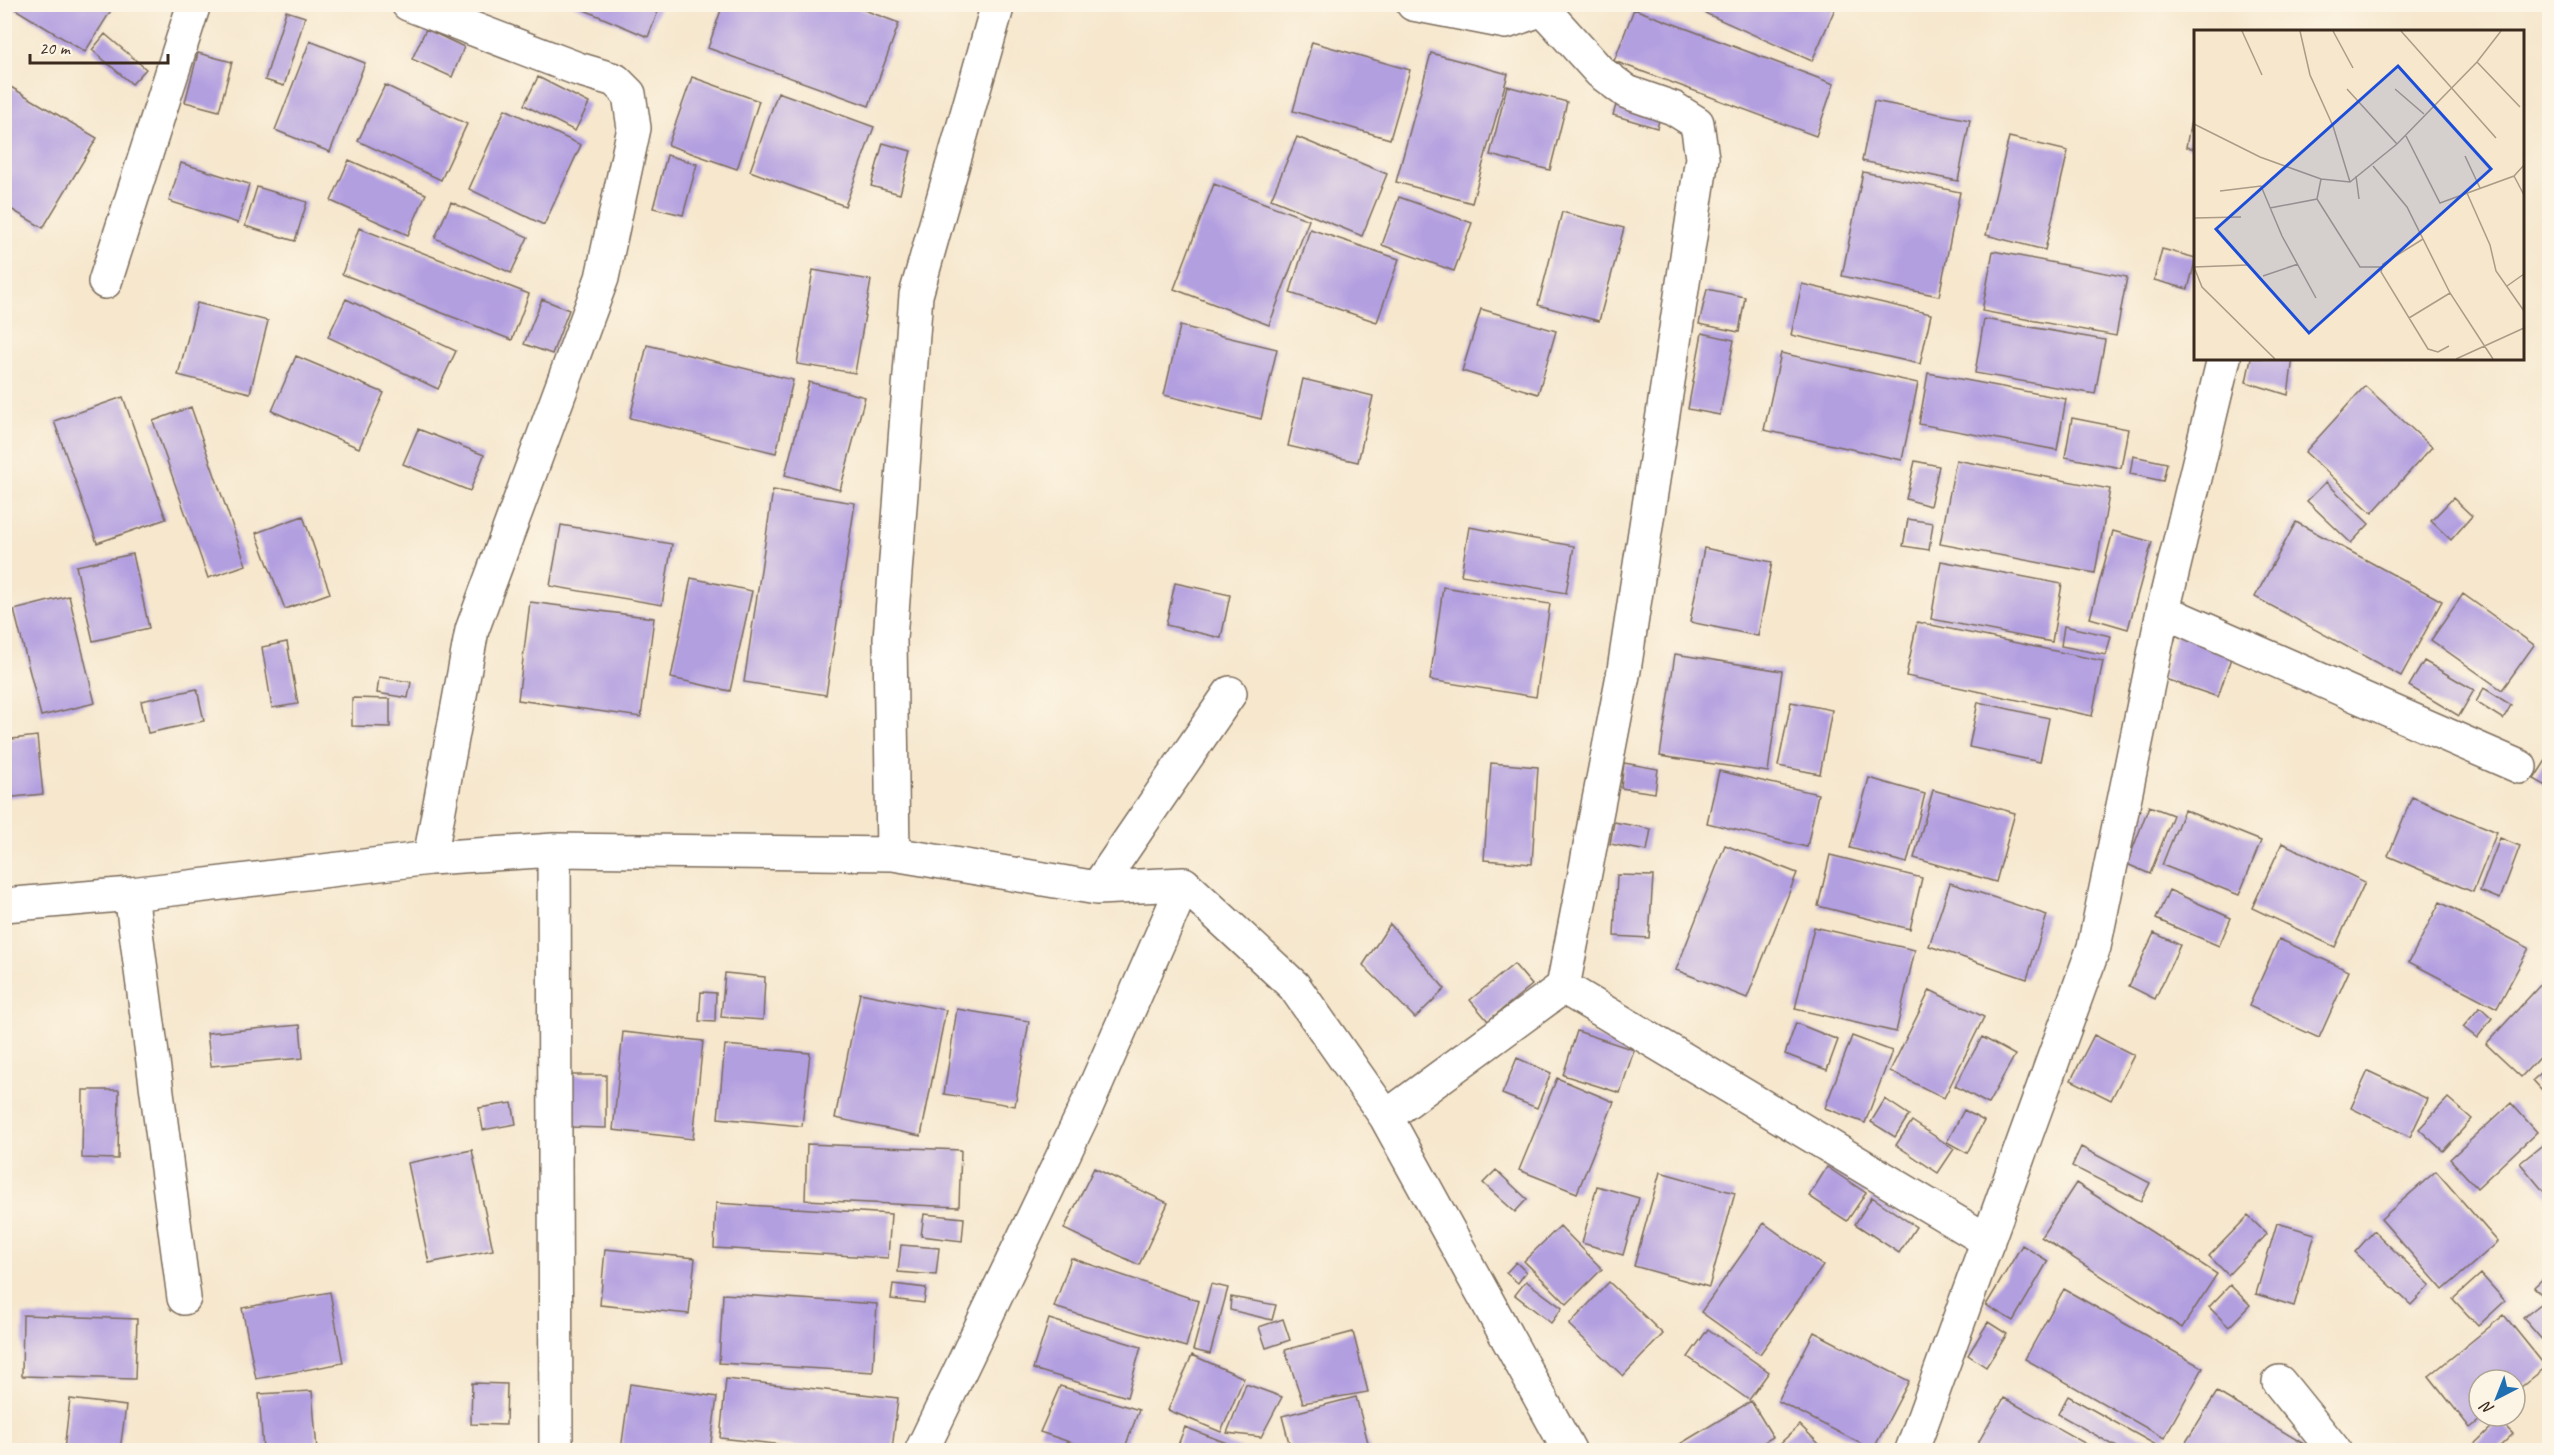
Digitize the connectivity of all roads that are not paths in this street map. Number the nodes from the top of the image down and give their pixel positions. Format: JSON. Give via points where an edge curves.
{"nodes":[{"id":1,"x":194,"y":4,"type":"edge"},
{"id":2,"x":408,"y":4,"type":"edge"},
{"id":3,"x":998,"y":4,"type":"edge"},
{"id":4,"x":1413,"y":4,"type":"edge"},
{"id":5,"x":1544,"y":7,"type":"edge"},
{"id":6,"x":105,"y":282,"type":"dead end"},
{"id":7,"x":2224,"y":360,"type":"edge"},
{"id":8,"x":2163,"y":611,"type":"junction"},
{"id":9,"x":1230,"y":693,"type":"dead end"},
{"id":10,"x":2520,"y":767,"type":"dead end"},
{"id":11,"x":554,"y":850,"type":"junction"},
{"id":12,"x":893,"y":854,"type":"junction"},
{"id":13,"x":430,"y":858,"type":"junction"},
{"id":14,"x":1184,"y":884,"type":"junction"},
{"id":15,"x":1097,"y":888,"type":"junction"},
{"id":16,"x":131,"y":894,"type":"junction"},
{"id":17,"x":4,"y":905,"type":"edge"},
{"id":18,"x":1563,"y":987,"type":"junction"},
{"id":19,"x":1386,"y":1117,"type":"junction"},
{"id":20,"x":1988,"y":1241,"type":"junction"},
{"id":21,"x":184,"y":1298,"type":"dead end"},
{"id":22,"x":2279,"y":1382,"type":"dead end"},
{"id":23,"x":556,"y":1450,"type":"edge"},
{"id":24,"x":922,"y":1450,"type":"edge"},
{"id":25,"x":1569,"y":1450,"type":"edge"},
{"id":26,"x":1912,"y":1450,"type":"edge"},
{"id":27,"x":2334,"y":1450,"type":"edge"}],
"edges":[{"from":1,"to":6,"type":"street"},
{"from":2,"to":13,"type":"street","via":[[615,80],[629,94],[634,128],[602,278],[472,630]]},
{"from":3,"to":12,"type":"street","via":[[915,295],[890,639]]},
{"from":4,"to":5,"type":"street","via":[[1506,22]]},
{"from":5,"to":18,"type":"street","via":[[1600,72],[1627,92],[1673,108],[1696,123],[1702,158],[1624,670]]},
{"from":7,"to":8,"type":"street"},
{"from":8,"to":10,"type":"street"},
{"from":8,"to":20,"type":"street","via":[[2094,947]]},
{"from":9,"to":15,"type":"street"},
{"from":11,"to":12,"type":"street"},
{"from":11,"to":13,"type":"street"},
{"from":11,"to":23,"type":"street"},
{"from":12,"to":15,"type":"street"},
{"from":13,"to":16,"type":"street"},
{"from":14,"to":15,"type":"street"},
{"from":14,"to":19,"type":"street","via":[[1294,986]]},
{"from":14,"to":24,"type":"street","via":[[1084,1112]]},
{"from":16,"to":17,"type":"street"},
{"from":16,"to":21,"type":"street"},
{"from":18,"to":19,"type":"street"},
{"from":18,"to":20,"type":"street"},
{"from":19,"to":25,"type":"street"},
{"from":20,"to":26,"type":"street"},
{"from":22,"to":27,"type":"street"}]}
